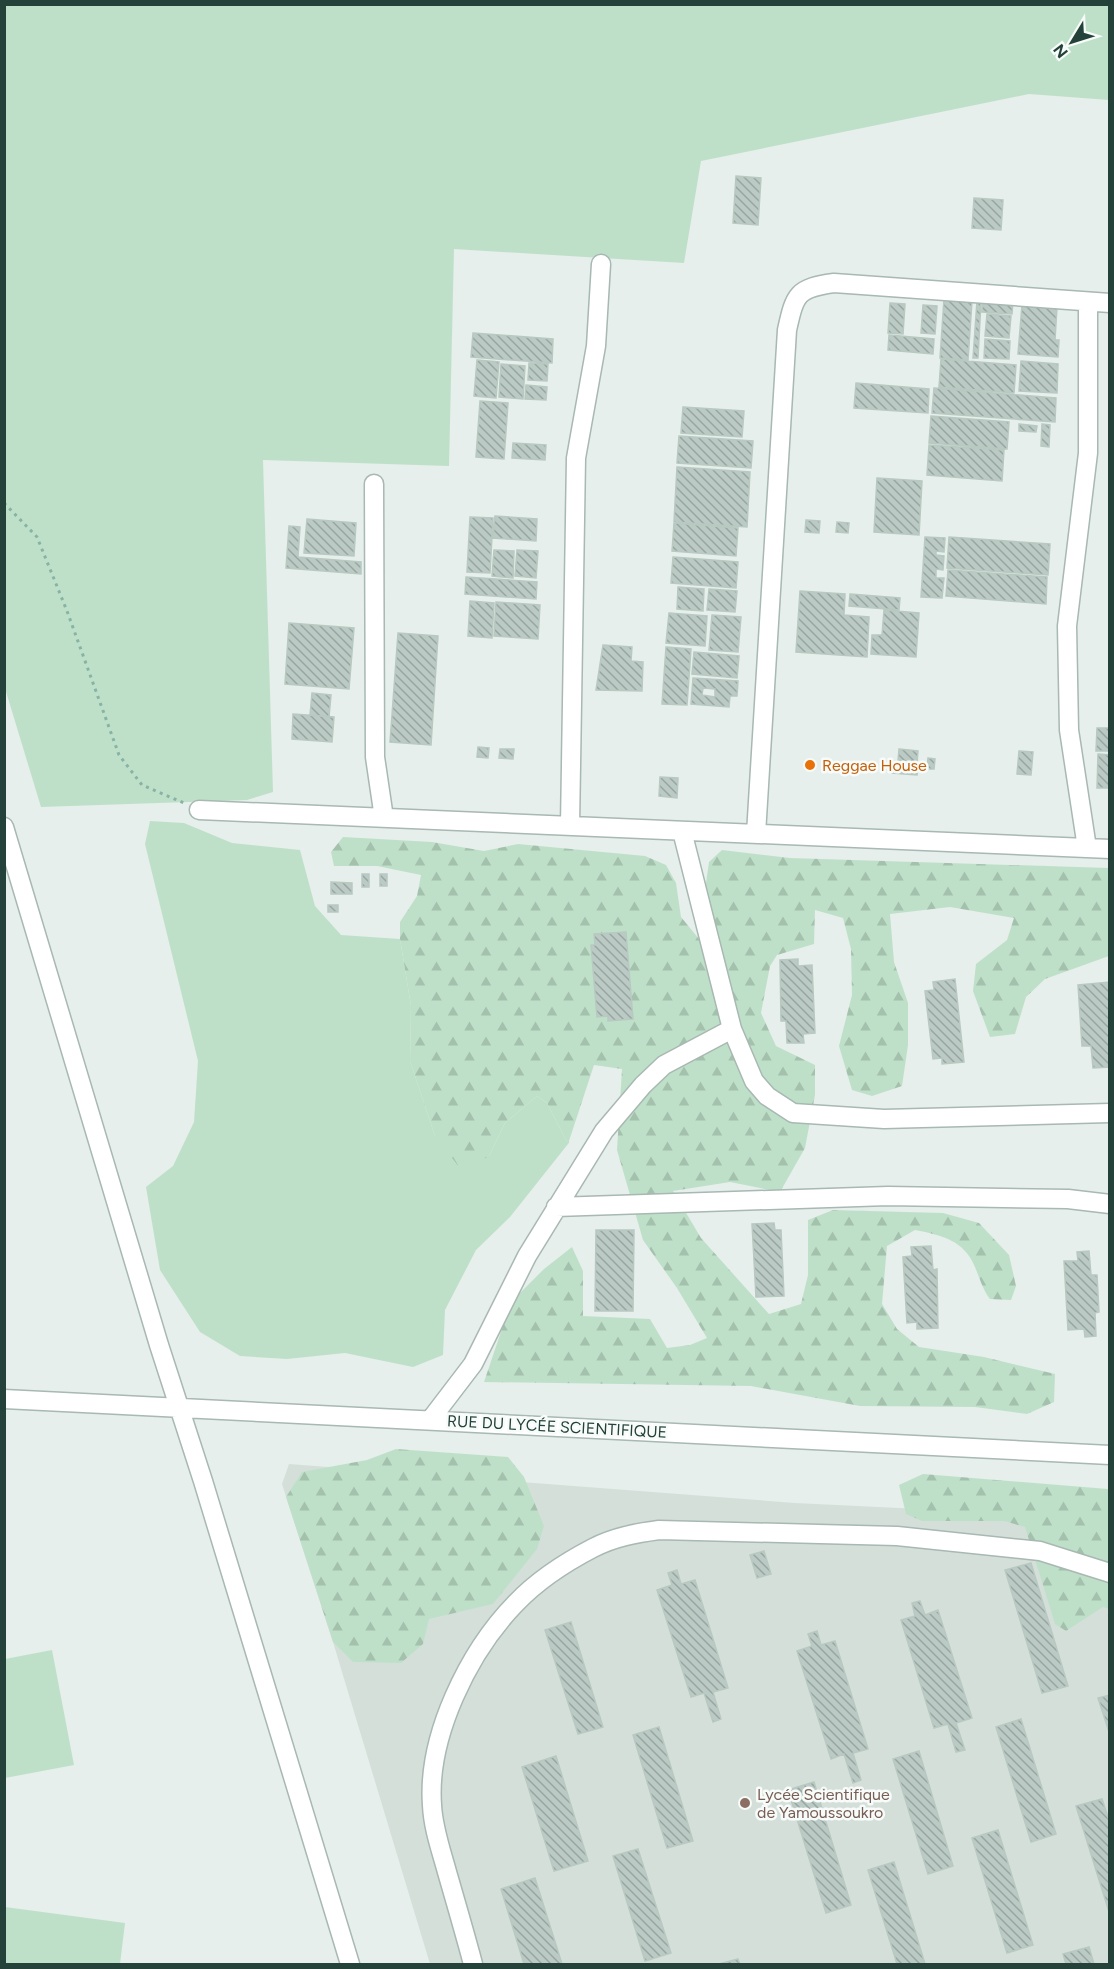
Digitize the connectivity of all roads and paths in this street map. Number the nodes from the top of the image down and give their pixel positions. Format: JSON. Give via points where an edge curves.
{"nodes":[{"id":1,"x":601,"y":264,"type":"dead end"},
{"id":2,"x":1088,"y":302,"type":"junction"},
{"id":3,"x":1110,"y":303,"type":"edge"},
{"id":4,"x":374,"y":484,"type":"dead end"},
{"id":5,"x":4,"y":503,"type":"edge"},
{"id":6,"x":199,"y":810,"type":"joint"},
{"id":7,"x":384,"y":818,"type":"junction"},
{"id":8,"x":570,"y":826,"type":"junction"},
{"id":9,"x":4,"y":827,"type":"edge"},
{"id":10,"x":682,"y":831,"type":"junction"},
{"id":11,"x":756,"y":834,"type":"junction"},
{"id":12,"x":1087,"y":848,"type":"junction"},
{"id":13,"x":1110,"y":849,"type":"edge"},
{"id":14,"x":732,"y":1029,"type":"junction"},
{"id":15,"x":1110,"y":1113,"type":"edge"},
{"id":16,"x":1110,"y":1204,"type":"edge"},
{"id":17,"x":556,"y":1207,"type":"junction"},
{"id":18,"x":4,"y":1399,"type":"edge"},
{"id":19,"x":179,"y":1407,"type":"junction"},
{"id":20,"x":431,"y":1419,"type":"junction"},
{"id":21,"x":1110,"y":1455,"type":"edge"},
{"id":22,"x":1110,"y":1573,"type":"edge"},
{"id":23,"x":350,"y":1965,"type":"edge"},
{"id":24,"x":473,"y":1965,"type":"edge"}],
"edges":[{"from":1,"to":8,"type":"street","via":[[596,346],[576,458]]},
{"from":2,"to":3,"type":"street"},
{"from":2,"to":11,"type":"street","via":[[834,283],[800,292],[787,330]]},
{"from":2,"to":12,"type":"street","via":[[1088,453],[1067,626],[1069,730]]},
{"from":4,"to":7,"type":"street","via":[[375,757]]},
{"from":5,"to":6,"type":"path","via":[[37,537],[119,755],[142,785]]},
{"from":6,"to":7,"type":"street"},
{"from":7,"to":8,"type":"street"},
{"from":8,"to":10,"type":"street"},
{"from":9,"to":19,"type":"street"},
{"from":10,"to":11,"type":"street"},
{"from":10,"to":14,"type":"street"},
{"from":11,"to":12,"type":"street"},
{"from":12,"to":13,"type":"street"},
{"from":14,"to":15,"type":"street","via":[[754,1081],[767,1096],[793,1113],[884,1119]]},
{"from":14,"to":17,"type":"street","via":[[664,1065],[643,1085],[604,1131]]},
{"from":16,"to":17,"type":"street","via":[[1068,1199],[888,1196]]},
{"from":17,"to":20,"type":"street","via":[[521,1266],[473,1364]]},
{"from":18,"to":19,"type":"street","name":"RUE DU LYCÉE SCIENTIFIQUE"},
{"from":19,"to":20,"type":"street","name":"RUE DU LYCÉE SCIENTIFIQUE"},
{"from":19,"to":23,"type":"street"},
{"from":20,"to":21,"type":"street","name":"RUE DU LYCÉE SCIENTIFIQUE"},
{"from":22,"to":24,"type":"street","via":[[1040,1551],[897,1536],[659,1530],[627,1535],[594,1547],[538,1583],[514,1605],[465,1673],[446,1717],[432,1786],[435,1829]]}]}
